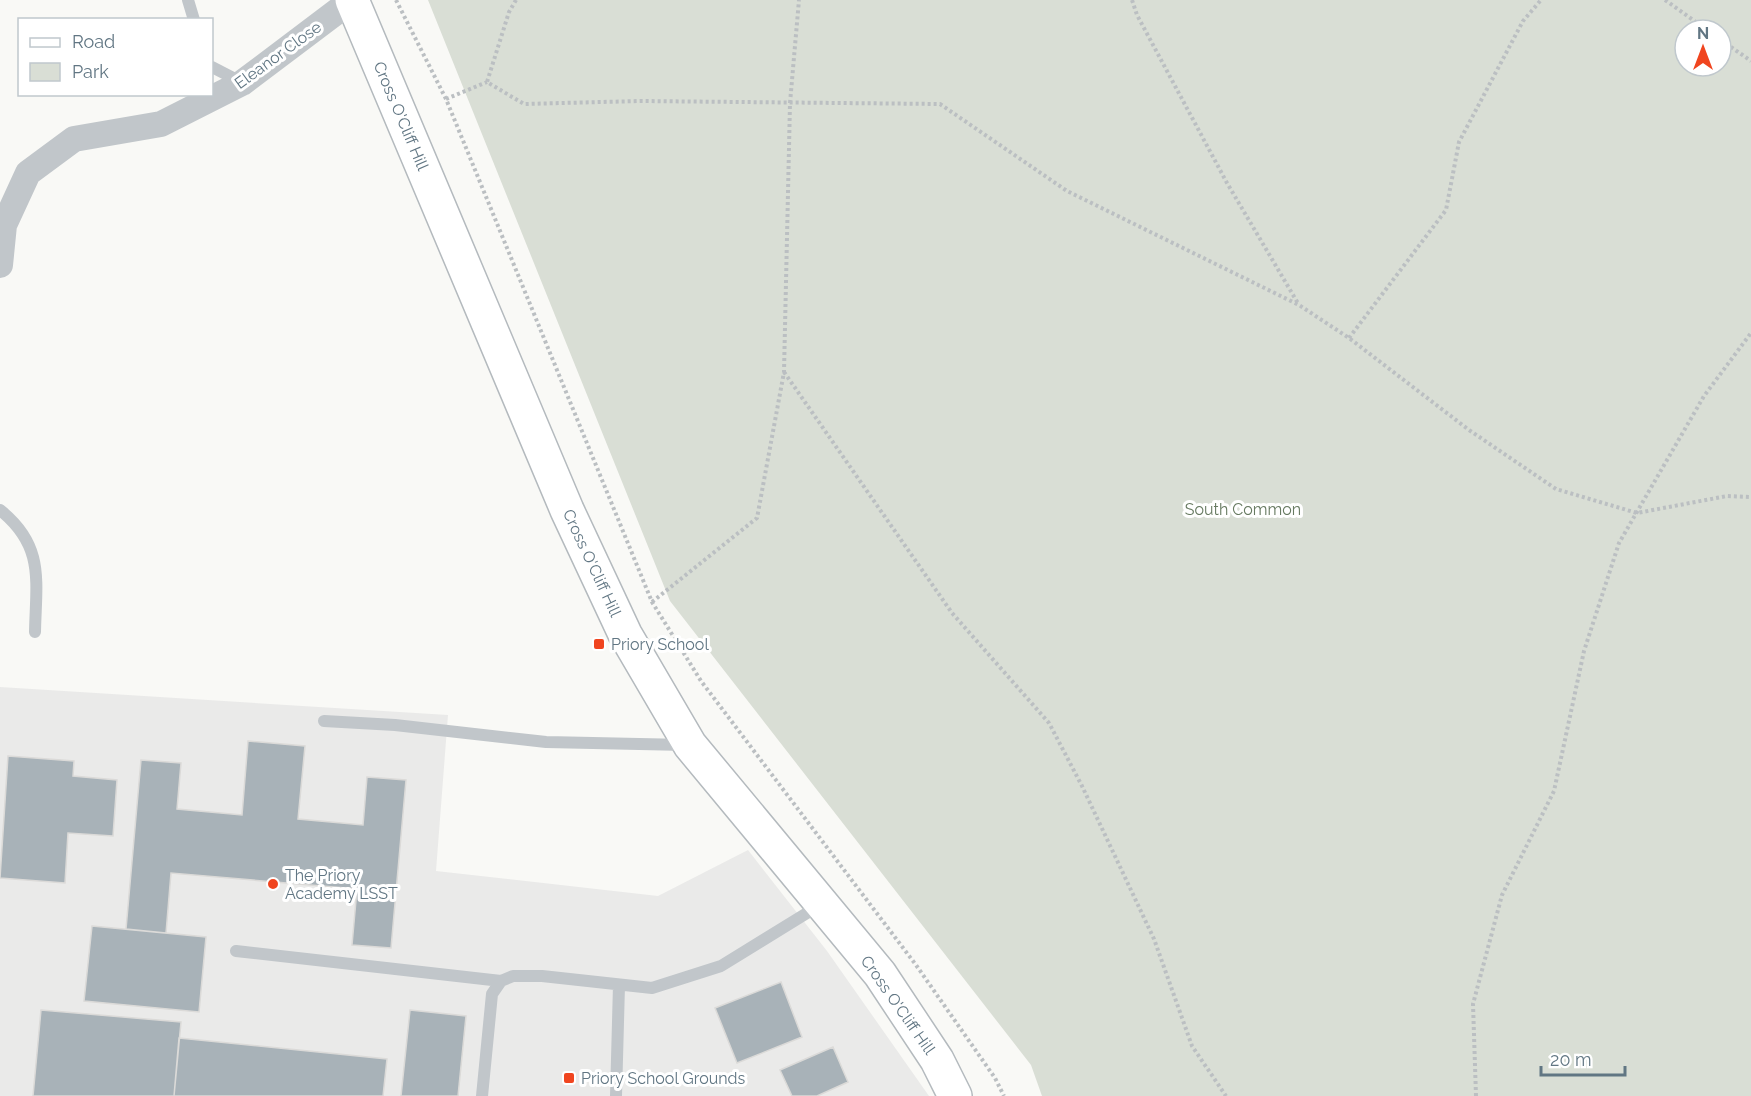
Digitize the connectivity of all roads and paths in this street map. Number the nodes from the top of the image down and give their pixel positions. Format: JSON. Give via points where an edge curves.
{"nodes":[{"id":1,"x":188,"y":0,"type":"edge"},
{"id":2,"x":352,"y":0,"type":"edge"},
{"id":3,"x":396,"y":0,"type":"edge"},
{"id":4,"x":516,"y":0,"type":"edge"},
{"id":5,"x":799,"y":0,"type":"edge"},
{"id":6,"x":1132,"y":0,"type":"edge"},
{"id":7,"x":1541,"y":0,"type":"edge"},
{"id":8,"x":1665,"y":0,"type":"edge"},
{"id":9,"x":193,"y":18,"type":"edge"},
{"id":10,"x":1690,"y":18,"type":"edge"},
{"id":11,"x":1733,"y":49,"type":"edge"},
{"id":12,"x":1751,"y":62,"type":"edge"},
{"id":13,"x":213,"y":68,"type":"edge"},
{"id":14,"x":487,"y":82,"type":"junction"},
{"id":15,"x":242,"y":83,"type":"junction"},
{"id":16,"x":446,"y":99,"type":"junction"},
{"id":17,"x":789,"y":103,"type":"junction"},
{"id":18,"x":0,"y":266,"type":"edge"},
{"id":19,"x":1299,"y":305,"type":"junction"},
{"id":20,"x":1751,"y":333,"type":"edge"},
{"id":21,"x":1349,"y":338,"type":"junction"},
{"id":22,"x":784,"y":372,"type":"junction"},
{"id":23,"x":1751,"y":497,"type":"edge"},
{"id":24,"x":0,"y":510,"type":"edge"},
{"id":25,"x":1637,"y":513,"type":"junction"},
{"id":26,"x":652,"y":602,"type":"junction"},
{"id":27,"x":35,"y":632,"type":"dead end"},
{"id":28,"x":324,"y":722,"type":"dead end"},
{"id":29,"x":690,"y":745,"type":"junction"},
{"id":30,"x":820,"y":905,"type":"junction"},
{"id":31,"x":236,"y":951,"type":"dead end"},
{"id":32,"x":501,"y":981,"type":"junction"},
{"id":33,"x":619,"y":985,"type":"junction"},
{"id":34,"x":948,"y":1094,"type":"edge"},
{"id":35,"x":482,"y":1096,"type":"edge"},
{"id":36,"x":616,"y":1096,"type":"edge"},
{"id":37,"x":1004,"y":1096,"type":"edge"},
{"id":38,"x":1226,"y":1096,"type":"edge"},
{"id":39,"x":1476,"y":1096,"type":"edge"}],
"edges":[{"from":1,"to":9,"type":"lane"},
{"from":2,"to":15,"type":"street","name":"Eleanor Close"},
{"from":2,"to":29,"type":"main road","name":"Cross O'Cliff Hill","via":[[567,510],[625,634]]},
{"from":3,"to":16,"type":"path"},
{"from":4,"to":14,"type":"path"},
{"from":5,"to":17,"type":"path"},
{"from":6,"to":19,"type":"path","via":[[1227,183]]},
{"from":7,"to":21,"type":"path","via":[[1523,21],[1459,142],[1446,210]]},
{"from":8,"to":10,"type":"path"},
{"from":11,"to":12,"type":"path"},
{"from":13,"to":15,"type":"lane"},
{"from":14,"to":16,"type":"path"},
{"from":14,"to":17,"type":"path","via":[[524,105],[640,101]]},
{"from":15,"to":18,"type":"street","name":"Eleanor Close","via":[[161,124],[74,139],[28,173],[4,225]]},
{"from":16,"to":26,"type":"path"},
{"from":17,"to":19,"type":"path","via":[[940,104],[1067,191]]},
{"from":17,"to":22,"type":"path"},
{"from":19,"to":21,"type":"path"},
{"from":20,"to":25,"type":"path","via":[[1704,396]]},
{"from":21,"to":25,"type":"path","via":[[1469,430],[1557,489]]},
{"from":22,"to":26,"type":"path","via":[[757,518]]},
{"from":22,"to":38,"type":"path","via":[[952,613],[1050,723],[1154,939],[1192,1046]]},
{"from":23,"to":25,"type":"path","via":[[1727,496]]},
{"from":24,"to":27,"type":"lane","via":[[17,524],[36,564]]},
{"from":25,"to":39,"type":"path","via":[[1619,543],[1584,651],[1554,791],[1502,895],[1473,1004]]},
{"from":26,"to":37,"type":"path","via":[[701,681],[916,965]]},
{"from":28,"to":29,"type":"lane","via":[[395,725],[546,742]]},
{"from":29,"to":30,"type":"main road","name":"Cross O'Cliff Hill"},
{"from":30,"to":33,"type":"lane","via":[[721,966],[651,988]]},
{"from":30,"to":34,"type":"main road","name":"Cross O'Cliff Hill","via":[[880,974],[937,1060]]},
{"from":31,"to":32,"type":"lane"},
{"from":32,"to":33,"type":"lane","via":[[513,976],[542,976]]},
{"from":32,"to":35,"type":"lane","via":[[492,994]]},
{"from":33,"to":36,"type":"lane"}]}
